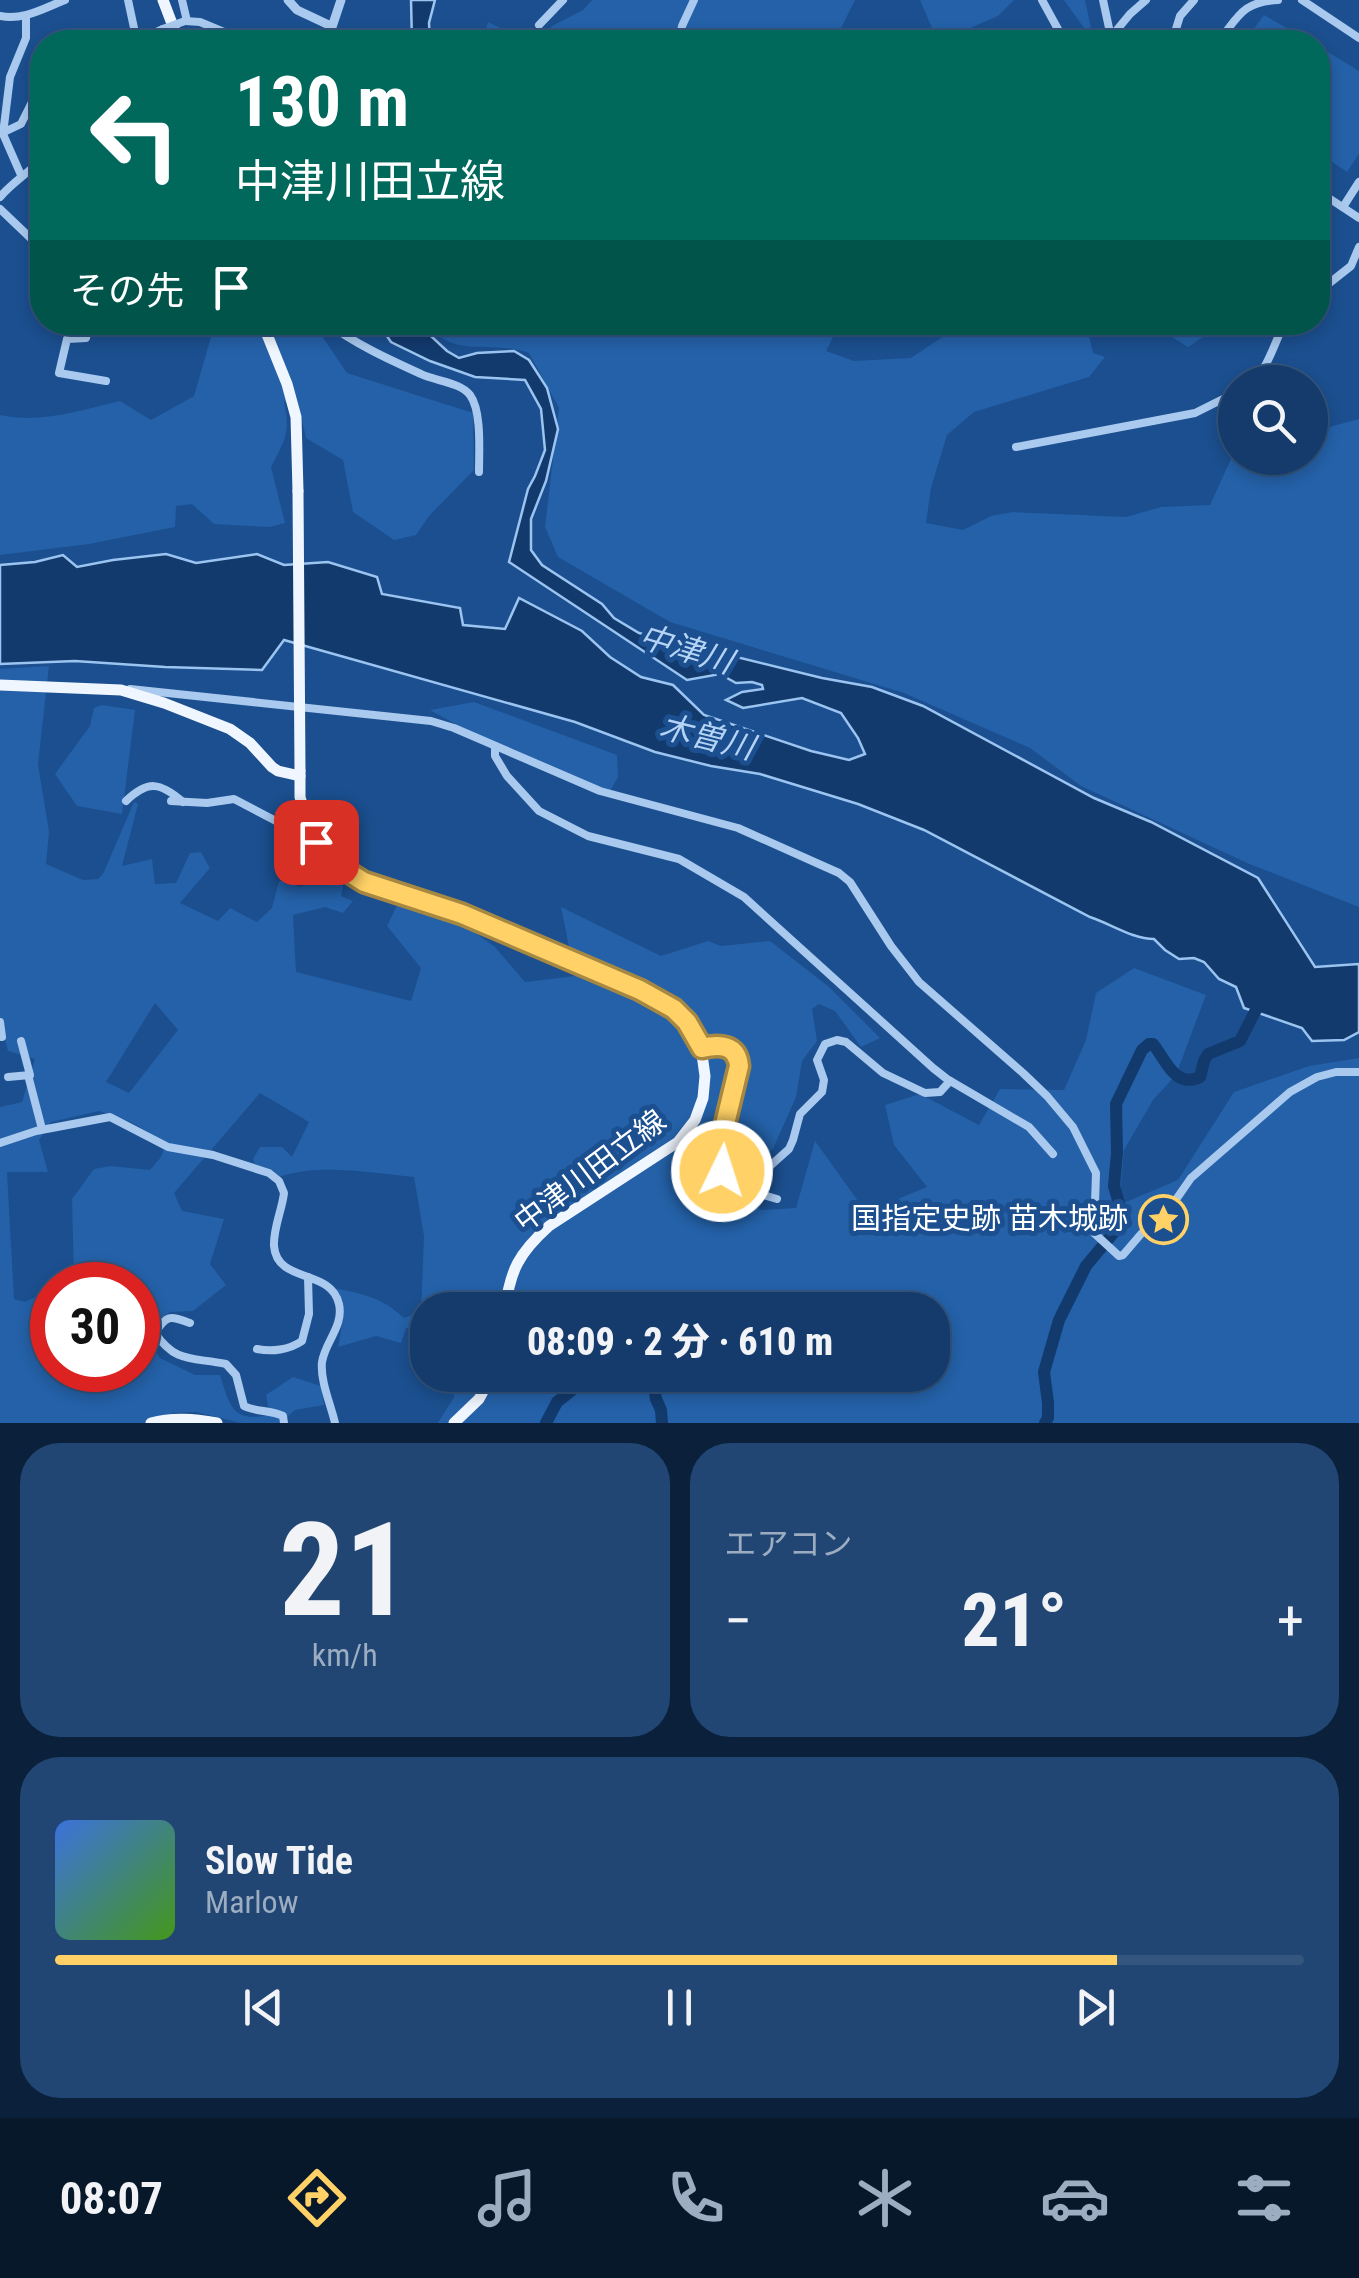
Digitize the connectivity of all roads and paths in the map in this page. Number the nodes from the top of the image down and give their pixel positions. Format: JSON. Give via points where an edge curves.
{"nodes":[{"id":1,"x":65,"y":0,"type":"edge"},
{"id":2,"x":128,"y":0,"type":"edge"},
{"id":3,"x":163,"y":0,"type":"edge"},
{"id":4,"x":182,"y":0,"type":"edge"},
{"id":5,"x":288,"y":0,"type":"edge"},
{"id":6,"x":342,"y":0,"type":"edge"},
{"id":7,"x":563,"y":0,"type":"edge"},
{"id":8,"x":694,"y":0,"type":"edge"},
{"id":9,"x":1042,"y":0,"type":"edge"},
{"id":10,"x":1103,"y":0,"type":"edge"},
{"id":11,"x":1146,"y":0,"type":"edge"},
{"id":12,"x":1194,"y":0,"type":"edge"},
{"id":13,"x":1278,"y":0,"type":"edge"},
{"id":14,"x":1302,"y":0,"type":"edge"},
{"id":15,"x":0,"y":16,"type":"edge"},
{"id":16,"x":26,"y":16,"type":"junction"},
{"id":17,"x":186,"y":21,"type":"junction"},
{"id":18,"x":332,"y":26,"type":"junction"},
{"id":19,"x":539,"y":26,"type":"dead end"},
{"id":20,"x":134,"y":30,"type":"edge"},
{"id":21,"x":161,"y":30,"type":"edge"},
{"id":22,"x":174,"y":30,"type":"edge"},
{"id":23,"x":219,"y":30,"type":"edge"},
{"id":24,"x":331,"y":30,"type":"edge"},
{"id":25,"x":681,"y":30,"type":"edge"},
{"id":26,"x":1058,"y":30,"type":"edge"},
{"id":27,"x":1110,"y":30,"type":"edge"},
{"id":28,"x":1119,"y":30,"type":"edge"},
{"id":29,"x":1176,"y":30,"type":"edge"},
{"id":30,"x":1228,"y":30,"type":"edge"},
{"id":31,"x":1359,"y":38,"type":"edge"},
{"id":32,"x":30,"y":106,"type":"edge"},
{"id":33,"x":3,"y":110,"type":"edge"},
{"id":34,"x":2,"y":134,"type":"edge"},
{"id":35,"x":12,"y":155,"type":"junction"},
{"id":36,"x":0,"y":160,"type":"edge"},
{"id":37,"x":30,"y":171,"type":"edge"},
{"id":38,"x":21,"y":175,"type":"junction"},
{"id":39,"x":1359,"y":182,"type":"edge"},
{"id":40,"x":0,"y":198,"type":"edge"},
{"id":41,"x":1330,"y":198,"type":"edge"},
{"id":42,"x":1342,"y":207,"type":"junction"},
{"id":43,"x":0,"y":209,"type":"edge"},
{"id":44,"x":1359,"y":218,"type":"edge"},
{"id":45,"x":30,"y":238,"type":"edge"},
{"id":46,"x":1359,"y":247,"type":"edge"},
{"id":47,"x":1330,"y":283,"type":"edge"},
{"id":48,"x":85,"y":335,"type":"edge"},
{"id":49,"x":267,"y":335,"type":"edge"},
{"id":50,"x":345,"y":335,"type":"edge"},
{"id":51,"x":1278,"y":335,"type":"edge"},
{"id":52,"x":1265,"y":365,"type":"edge"},
{"id":53,"x":106,"y":381,"type":"dead end"},
{"id":54,"x":1218,"y":401,"type":"edge"},
{"id":55,"x":1016,"y":447,"type":"dead end"},
{"id":56,"x":479,"y":472,"type":"dead end"},
{"id":57,"x":0,"y":685,"type":"edge"},
{"id":58,"x":165,"y":699,"type":"junction"},
{"id":59,"x":494,"y":746,"type":"junction"},
{"id":60,"x":300,"y":773,"type":"junction"},
{"id":61,"x":126,"y":801,"type":"dead end"},
{"id":62,"x":171,"y":802,"type":"dead end"},
{"id":63,"x":182,"y":802,"type":"junction"},
{"id":64,"x":305,"y":814,"type":"junction"},
{"id":65,"x":295,"y":830,"type":"junction"},
{"id":66,"x":290,"y":848,"type":"dead end"},
{"id":67,"x":0,"y":1022,"type":"edge"},
{"id":68,"x":2,"y":1037,"type":"edge"},
{"id":69,"x":21,"y":1041,"type":"dead end"},
{"id":70,"x":702,"y":1048,"type":"junction"},
{"id":71,"x":1359,"y":1072,"type":"edge"},
{"id":72,"x":28,"y":1075,"type":"junction"},
{"id":73,"x":8,"y":1077,"type":"dead end"},
{"id":74,"x":950,"y":1081,"type":"junction"},
{"id":75,"x":42,"y":1130,"type":"junction"},
{"id":76,"x":0,"y":1143,"type":"edge"},
{"id":77,"x":1053,"y":1154,"type":"dead end"},
{"id":78,"x":752,"y":1185,"type":"junction"},
{"id":79,"x":776,"y":1199,"type":"dead end"},
{"id":80,"x":308,"y":1277,"type":"junction"},
{"id":81,"x":507,"y":1292,"type":"edge"},
{"id":82,"x":190,"y":1323,"type":"dead end"},
{"id":83,"x":257,"y":1349,"type":"dead end"},
{"id":84,"x":483,"y":1392,"type":"edge"},
{"id":85,"x":150,"y":1423,"type":"edge"},
{"id":86,"x":217,"y":1423,"type":"edge"},
{"id":87,"x":284,"y":1423,"type":"edge"},
{"id":88,"x":335,"y":1423,"type":"edge"},
{"id":89,"x":454,"y":1423,"type":"edge"}],
"edges":[{"from":1,"to":16,"type":"street"},
{"from":2,"to":20,"type":"street"},
{"from":3,"to":22,"type":"main road"},
{"from":4,"to":17,"type":"street"},
{"from":5,"to":18,"type":"street"},
{"from":6,"to":18,"type":"street"},
{"from":7,"to":19,"type":"street"},
{"from":8,"to":25,"type":"street"},
{"from":9,"to":26,"type":"street"},
{"from":10,"to":27,"type":"street"},
{"from":11,"to":28,"type":"street"},
{"from":12,"to":29,"type":"street"},
{"from":13,"to":30,"type":"street","via":[[1248,5]]},
{"from":14,"to":31,"type":"street"},
{"from":15,"to":16,"type":"street"},
{"from":16,"to":33,"type":"street","via":[[26,38]]},
{"from":17,"to":21,"type":"street","bridge":true},
{"from":17,"to":23,"type":"street"},
{"from":18,"to":24,"type":"street"},
{"from":32,"to":34,"type":"street","via":[[21,124]]},
{"from":33,"to":34,"type":"street"},
{"from":34,"to":35,"type":"street"},
{"from":35,"to":36,"type":"street"},
{"from":35,"to":38,"type":"street"},
{"from":37,"to":38,"type":"street"},
{"from":38,"to":40,"type":"street"},
{"from":39,"to":42,"type":"street"},
{"from":41,"to":42,"type":"street"},
{"from":42,"to":44,"type":"street"},
{"from":43,"to":45,"type":"street"},
{"from":46,"to":47,"type":"street","via":[[1352,266]]},
{"from":48,"to":53,"type":"street","via":[[67,339],[59,373]]},
{"from":49,"to":60,"type":"main road","bridge":true,"via":[[296,417]]},
{"from":50,"to":56,"type":"street","via":[[471,396]]},
{"from":51,"to":52,"type":"street"},
{"from":54,"to":55,"type":"street","via":[[1195,412]]},
{"from":57,"to":58,"type":"main road","via":[[121,690]]},
{"from":58,"to":59,"type":"street","via":[[431,721]]},
{"from":58,"to":60,"type":"main road","via":[[230,729],[278,771]]},
{"from":59,"to":71,"type":"street","via":[[600,791],[738,828],[850,882],[919,982],[1023,1073],[1073,1127],[1096,1172],[1094,1233],[1119,1256],[1168,1210],[1190,1178],[1290,1092],[1317,1077]]},
{"from":59,"to":74,"type":"street","via":[[507,776],[539,811],[588,836],[679,859],[730,887]]},
{"from":60,"to":64,"type":"main road"},
{"from":61,"to":63,"type":"street","via":[[150,786]]},
{"from":62,"to":63,"type":"street"},
{"from":63,"to":65,"type":"street","via":[[237,800]]},
{"from":64,"to":65,"type":"street"},
{"from":64,"to":70,"type":"main road","via":[[334,863],[364,882],[478,920],[640,990],[674,1009]]},
{"from":65,"to":66,"type":"street"},
{"from":67,"to":68,"type":"street"},
{"from":69,"to":72,"type":"street"},
{"from":70,"to":78,"type":"street","via":[[724,1046],[738,1057],[718,1158],[730,1183]]},
{"from":70,"to":81,"type":"main road","name":"中津川田立線","via":[[703,1098],[678,1142],[549,1226],[517,1260]]},
{"from":72,"to":73,"type":"street"},
{"from":72,"to":75,"type":"street"},
{"from":74,"to":77,"type":"street","via":[[1029,1126]]},
{"from":74,"to":78,"type":"street","via":[[940,1092],[925,1094],[876,1068],[846,1042],[828,1042],[817,1060],[822,1092],[800,1114],[781,1158]]},
{"from":75,"to":76,"type":"street"},
{"from":75,"to":80,"type":"street","via":[[110,1117],[168,1147],[274,1176],[284,1192],[276,1256],[284,1268]]},
{"from":78,"to":79,"type":"street"},
{"from":80,"to":83,"type":"street","via":[[302,1341]]},
{"from":80,"to":88,"type":"street","via":[[326,1283],[339,1302],[321,1369]]},
{"from":82,"to":87,"type":"street","via":[[169,1317],[155,1333],[177,1354],[226,1364],[244,1406],[277,1413]]},
{"from":84,"to":89,"type":"main road"},
{"from":85,"to":86,"type":"main road"}]}
